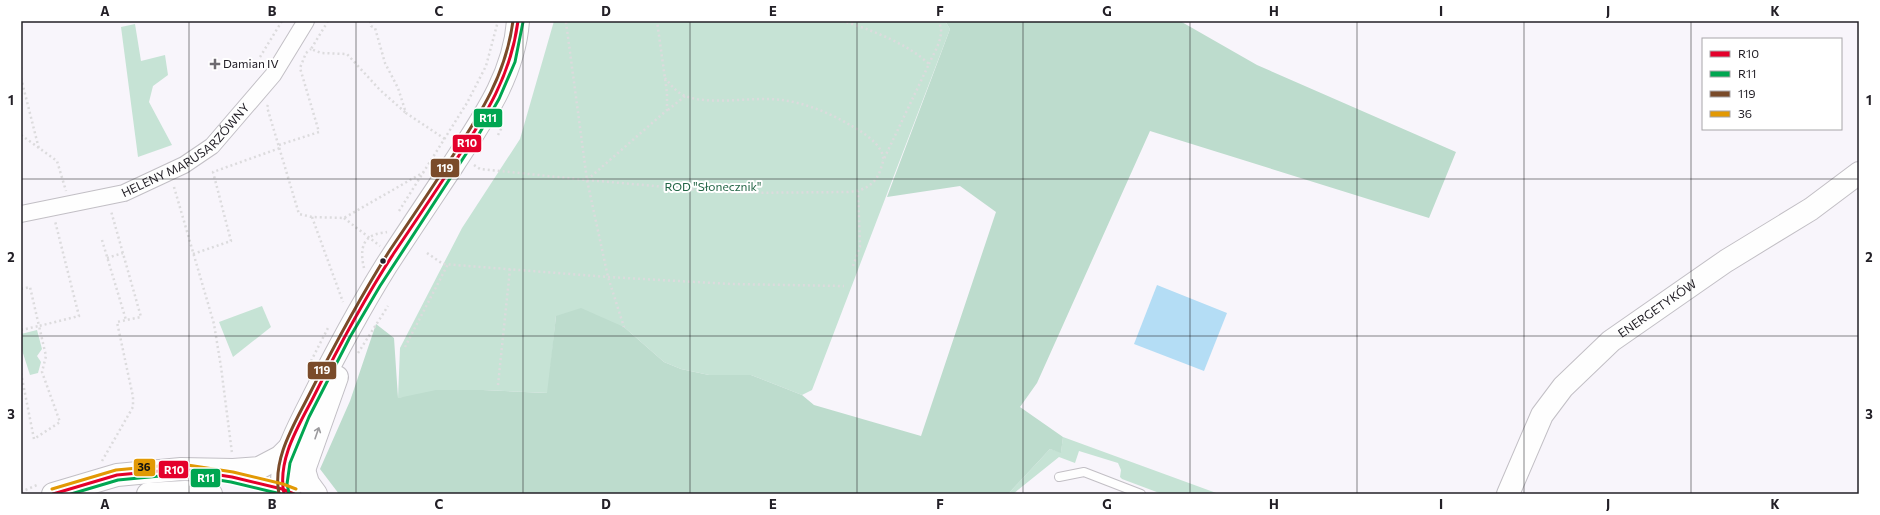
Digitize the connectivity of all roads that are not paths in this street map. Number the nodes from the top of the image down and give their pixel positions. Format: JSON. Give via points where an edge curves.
{"nodes":[{"id":1,"x":306,"y":21,"type":"edge"},
{"id":2,"x":518,"y":21,"type":"edge"},
{"id":3,"x":1859,"y":173,"type":"edge"},
{"id":4,"x":21,"y":214,"type":"edge"},
{"id":5,"x":370,"y":276,"type":"junction"},
{"id":6,"x":290,"y":447,"type":"junction"},
{"id":7,"x":181,"y":470,"type":"junction"},
{"id":8,"x":304,"y":470,"type":"junction"},
{"id":9,"x":1059,"y":477,"type":"dead end"},
{"id":10,"x":284,"y":493,"type":"edge"},
{"id":11,"x":53,"y":494,"type":"edge"},
{"id":12,"x":148,"y":494,"type":"edge"},
{"id":13,"x":211,"y":494,"type":"edge"},
{"id":14,"x":316,"y":494,"type":"edge"},
{"id":15,"x":1141,"y":494,"type":"edge"},
{"id":16,"x":1508,"y":494,"type":"edge"}],
"edges":[{"from":1,"to":4,"type":"street","name":"HELENY MARUSARZÓWNY","via":[[273,75],[212,146],[184,165],[124,193]]},
{"from":2,"to":5,"type":"street","via":[[516,42],[494,100]]},
{"from":3,"to":16,"type":"street","name":"ENERGETYKÓW","via":[[1811,209],[1726,261],[1611,341],[1563,388],[1542,415]]},
{"from":5,"to":6,"type":"street"},
{"from":8,"to":5,"type":"street","one_way":true,"via":[[349,345],[370,303]]},
{"from":6,"to":7,"type":"street","via":[[280,457],[258,468]]},
{"from":6,"to":10,"type":"street","via":[[283,476]]},
{"from":7,"to":10,"type":"street","via":[[232,477]]},
{"from":7,"to":11,"type":"street","via":[[117,475]]},
{"from":8,"to":10,"type":"street"},
{"from":8,"to":14,"type":"street","via":[[308,483]]},
{"from":9,"to":15,"type":"lane","via":[[1084,472]]},
{"from":12,"to":13,"type":"street"}]}
